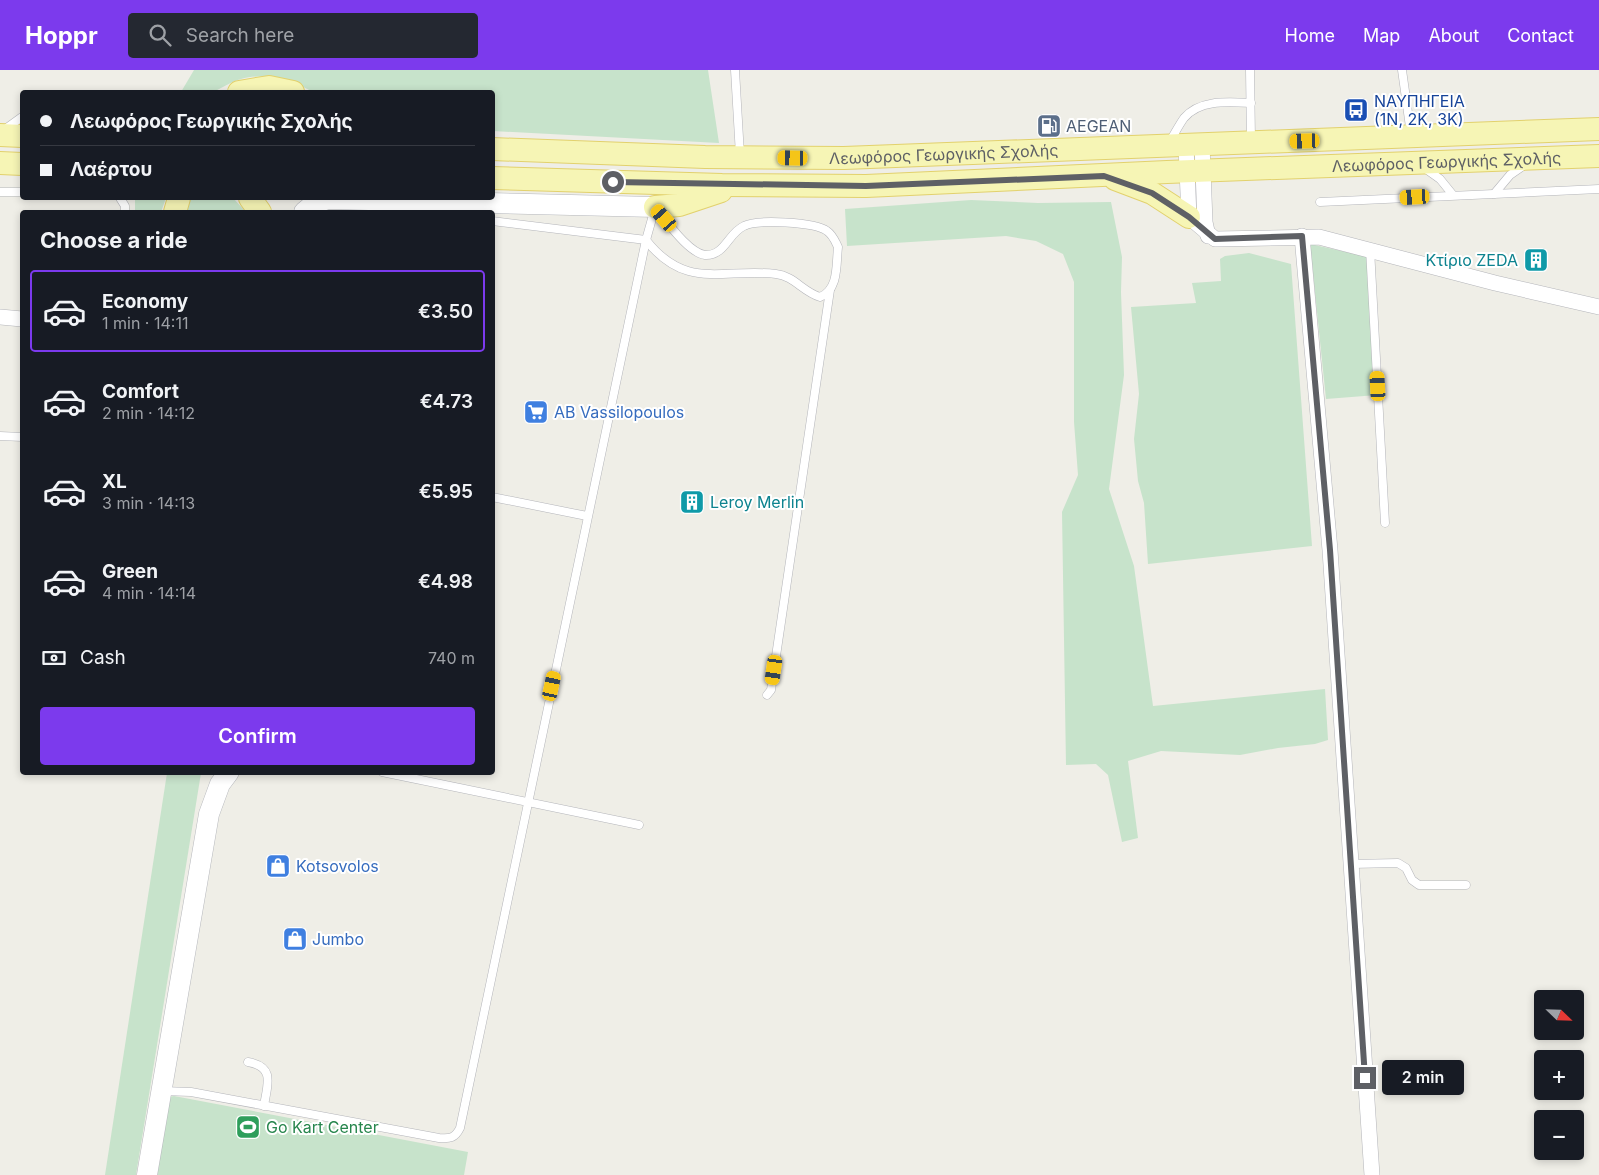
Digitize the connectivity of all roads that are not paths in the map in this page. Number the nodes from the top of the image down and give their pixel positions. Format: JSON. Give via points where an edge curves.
{"nodes":[{"id":1,"x":735,"y":70,"type":"edge"},
{"id":2,"x":1250,"y":70,"type":"edge"},
{"id":3,"x":1402,"y":70,"type":"edge"},
{"id":4,"x":251,"y":90,"type":"edge"},
{"id":5,"x":283,"y":90,"type":"edge"},
{"id":6,"x":1250,"y":103,"type":"junction"},
{"id":7,"x":20,"y":119,"type":"edge"},
{"id":8,"x":1599,"y":128,"type":"edge"},
{"id":9,"x":0,"y":134,"type":"edge"},
{"id":10,"x":20,"y":136,"type":"edge"},
{"id":11,"x":1412,"y":136,"type":"junction"},
{"id":12,"x":1251,"y":143,"type":"junction"},
{"id":13,"x":1185,"y":146,"type":"junction"},
{"id":14,"x":495,"y":150,"type":"edge"},
{"id":15,"x":1599,"y":156,"type":"edge"},
{"id":16,"x":740,"y":157,"type":"junction"},
{"id":17,"x":1544,"y":158,"type":"junction"},
{"id":18,"x":0,"y":163,"type":"edge"},
{"id":19,"x":1410,"y":163,"type":"junction"},
{"id":20,"x":20,"y":164,"type":"edge"},
{"id":21,"x":1196,"y":171,"type":"junction"},
{"id":22,"x":1104,"y":176,"type":"junction"},
{"id":23,"x":495,"y":178,"type":"edge"},
{"id":24,"x":745,"y":186,"type":"junction"},
{"id":25,"x":1599,"y":189,"type":"edge"},
{"id":26,"x":0,"y":192,"type":"edge"},
{"id":27,"x":20,"y":192,"type":"edge"},
{"id":28,"x":1494,"y":194,"type":"junction"},
{"id":29,"x":1453,"y":195,"type":"junction"},
{"id":30,"x":324,"y":200,"type":"edge"},
{"id":31,"x":402,"y":200,"type":"edge"},
{"id":32,"x":1320,"y":202,"type":"dead end"},
{"id":33,"x":655,"y":207,"type":"junction"},
{"id":34,"x":306,"y":210,"type":"edge"},
{"id":35,"x":1189,"y":217,"type":"junction"},
{"id":36,"x":495,"y":221,"type":"edge"},
{"id":37,"x":1208,"y":236,"type":"junction"},
{"id":38,"x":1302,"y":236,"type":"junction"},
{"id":39,"x":646,"y":240,"type":"junction"},
{"id":40,"x":1370,"y":249,"type":"junction"},
{"id":41,"x":830,"y":290,"type":"junction"},
{"id":42,"x":1599,"y":307,"type":"edge"},
{"id":43,"x":0,"y":317,"type":"edge"},
{"id":44,"x":20,"y":319,"type":"edge"},
{"id":45,"x":0,"y":436,"type":"edge"},
{"id":46,"x":20,"y":437,"type":"edge"},
{"id":47,"x":495,"y":498,"type":"edge"},
{"id":48,"x":587,"y":516,"type":"junction"},
{"id":49,"x":1385,"y":523,"type":"dead end"},
{"id":50,"x":768,"y":695,"type":"dead end"},
{"id":51,"x":213,"y":775,"type":"edge"},
{"id":52,"x":227,"y":775,"type":"edge"},
{"id":53,"x":397,"y":775,"type":"edge"},
{"id":54,"x":528,"y":802,"type":"junction"},
{"id":55,"x":209,"y":814,"type":"junction"},
{"id":56,"x":639,"y":825,"type":"dead end"},
{"id":57,"x":1350,"y":864,"type":"junction"},
{"id":58,"x":1466,"y":885,"type":"dead end"},
{"id":59,"x":248,"y":1062,"type":"dead end"},
{"id":60,"x":162,"y":1091,"type":"junction"},
{"id":61,"x":264,"y":1106,"type":"junction"},
{"id":62,"x":147,"y":1175,"type":"edge"},
{"id":63,"x":1372,"y":1175,"type":"edge"}],
"edges":[{"from":1,"to":16,"type":"lane"},
{"from":2,"to":6,"type":"lane"},
{"from":3,"to":11,"type":"lane"},
{"from":4,"to":5,"type":"main road","via":[[268,87]]},
{"from":6,"to":12,"type":"lane"},
{"from":6,"to":13,"type":"lane","via":[[1199,106],[1184,118]]},
{"from":7,"to":9,"type":"lane"},
{"from":8,"to":11,"type":"main road","name":"Λεωφόρος Γεωργικής Σχολής"},
{"from":9,"to":10,"type":"main road"},
{"from":11,"to":12,"type":"main road","name":"Λεωφόρος Γεωργικής Σχολής"},
{"from":12,"to":13,"type":"main road","name":"Λεωφόρος Γεωργικής Σχολής"},
{"from":13,"to":16,"type":"main road","name":"Λεωφόρος Γεωργικής Σχολής","via":[[887,158]]},
{"from":13,"to":21,"type":"street"},
{"from":14,"to":16,"type":"main road","name":"Λεωφόρος Γεωργικής Σχολής"},
{"from":15,"to":17,"type":"main road","name":"Λεωφόρος Γεωργικής Σχολής"},
{"from":17,"to":19,"type":"main road","name":"Λεωφόρος Γεωργικής Σχολής"},
{"from":17,"to":28,"type":"lane","via":[[1517,169]]},
{"from":18,"to":20,"type":"main road"},
{"from":19,"to":21,"type":"main road","name":"Λεωφόρος Γεωργικής Σχολής"},
{"from":19,"to":29,"type":"lane","via":[[1434,173]]},
{"from":21,"to":22,"type":"main road","name":"Λεωφόρος Γεωργικής Σχολής"},
{"from":21,"to":35,"type":"street"},
{"from":21,"to":37,"type":"street"},
{"from":22,"to":24,"type":"main road","name":"Λεωφόρος Γεωργικής Σχολής","via":[[866,186]]},
{"from":22,"to":35,"type":"main road","via":[[1152,193]]},
{"from":23,"to":24,"type":"main road","name":"Λεωφόρος Γεωργικής Σχολής"},
{"from":24,"to":33,"type":"main road","via":[[715,192],[679,205]]},
{"from":25,"to":28,"type":"lane"},
{"from":26,"to":27,"type":"lane"},
{"from":28,"to":29,"type":"lane"},
{"from":29,"to":32,"type":"lane"},
{"from":30,"to":34,"type":"street"},
{"from":31,"to":33,"type":"street"},
{"from":33,"to":39,"type":"lane"},
{"from":33,"to":41,"type":"lane","via":[[695,252],[705,255],[715,254],[744,225],[818,226],[827,231],[838,246],[834,283]]},
{"from":35,"to":37,"type":"street"},
{"from":36,"to":39,"type":"lane"},
{"from":37,"to":38,"type":"street","via":[[1222,239]]},
{"from":38,"to":40,"type":"street"},
{"from":38,"to":57,"type":"street","via":[[1330,550]]},
{"from":39,"to":41,"type":"lane","via":[[659,257],[686,270],[718,275],[777,274],[791,278],[812,295],[820,297]]},
{"from":39,"to":48,"type":"lane"},
{"from":40,"to":42,"type":"street","via":[[1494,283]]},
{"from":40,"to":49,"type":"lane"},
{"from":41,"to":50,"type":"lane"},
{"from":43,"to":44,"type":"street"},
{"from":45,"to":46,"type":"lane"},
{"from":47,"to":48,"type":"lane"},
{"from":48,"to":54,"type":"lane"},
{"from":51,"to":55,"type":"street"},
{"from":52,"to":55,"type":"street"},
{"from":53,"to":54,"type":"lane"},
{"from":54,"to":56,"type":"lane"},
{"from":54,"to":61,"type":"lane","via":[[457,1134],[453,1138],[439,1138]]},
{"from":55,"to":60,"type":"street"},
{"from":57,"to":58,"type":"lane","via":[[1398,863],[1419,885]]},
{"from":57,"to":63,"type":"street"},
{"from":59,"to":61,"type":"lane","via":[[267,1071]]},
{"from":60,"to":61,"type":"lane","via":[[181,1090]]},
{"from":60,"to":62,"type":"street"}]}
